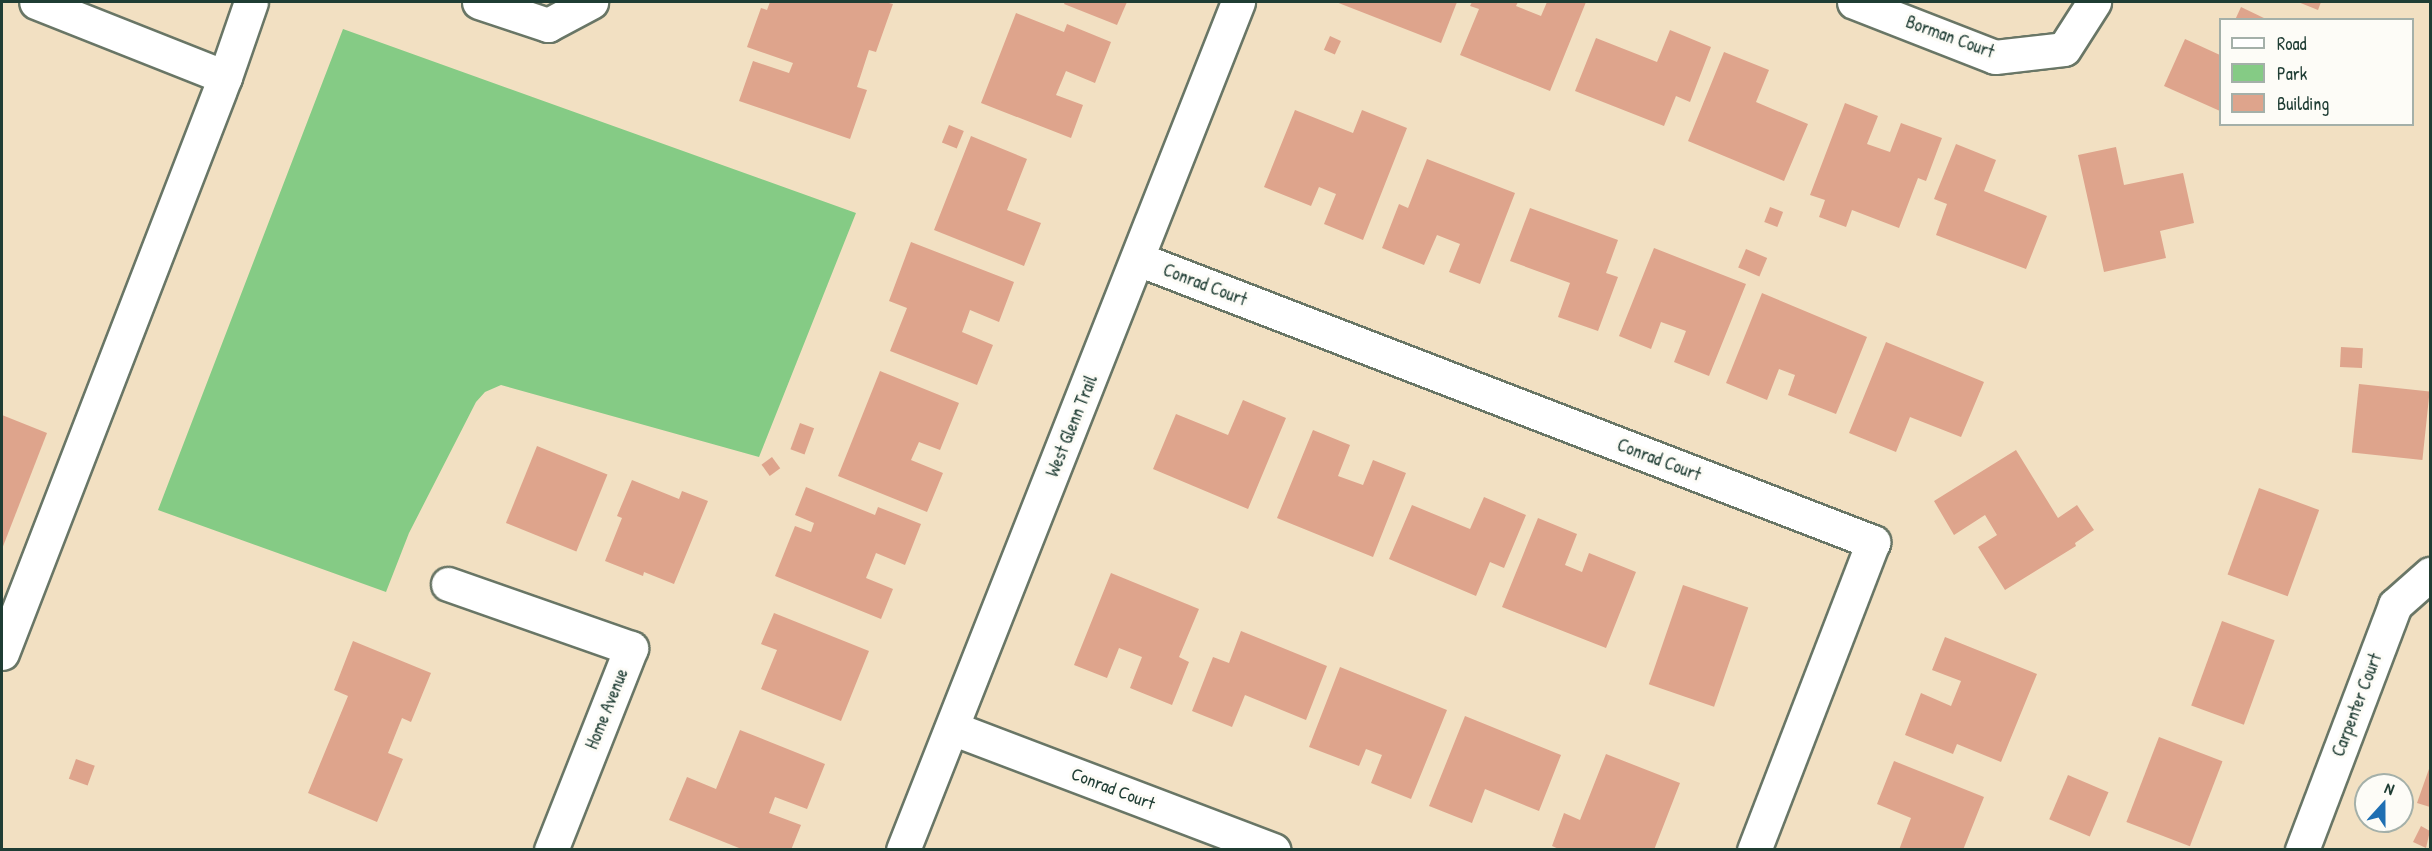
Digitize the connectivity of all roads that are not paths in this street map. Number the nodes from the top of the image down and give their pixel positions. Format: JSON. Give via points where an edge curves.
{"nodes":[{"id":1,"x":36,"y":2,"type":"edge"},
{"id":2,"x":251,"y":2,"type":"edge"},
{"id":3,"x":479,"y":2,"type":"edge"},
{"id":4,"x":591,"y":2,"type":"edge"},
{"id":5,"x":1238,"y":2,"type":"edge"},
{"id":6,"x":1854,"y":2,"type":"edge"},
{"id":7,"x":2094,"y":2,"type":"edge"},
{"id":8,"x":225,"y":76,"type":"junction"},
{"id":9,"x":1138,"y":259,"type":"junction"},
{"id":10,"x":2430,"y":574,"type":"edge"},
{"id":11,"x":448,"y":584,"type":"dead end"},
{"id":12,"x":2,"y":653,"type":"edge"},
{"id":13,"x":952,"y":728,"type":"junction"},
{"id":14,"x":551,"y":849,"type":"edge"},
{"id":15,"x":903,"y":849,"type":"edge"},
{"id":16,"x":1274,"y":849,"type":"edge"},
{"id":17,"x":1754,"y":849,"type":"edge"},
{"id":18,"x":2302,"y":849,"type":"edge"}],
"edges":[{"from":1,"to":8,"type":"street"},
{"from":2,"to":8,"type":"street"},
{"from":3,"to":4,"type":"street","via":[[548,25]]},
{"from":5,"to":9,"type":"street","name":"West Glenn Trail"},
{"from":6,"to":7,"type":"street","name":"Borman Court","via":[[1995,57],[2064,49]]},
{"from":8,"to":12,"type":"street"},
{"from":9,"to":13,"type":"street","name":"West Glenn Trail"},
{"from":9,"to":17,"type":"street","name":"Conrad Court","via":[[1873,543]]},
{"from":10,"to":18,"type":"street","name":"Carpenter Court","via":[[2395,605]]},
{"from":11,"to":14,"type":"street","name":"Home Avenue","via":[[631,648]]},
{"from":13,"to":15,"type":"street","name":"West Glenn Trail"},
{"from":13,"to":16,"type":"street","name":"Conrad Court"}]}
